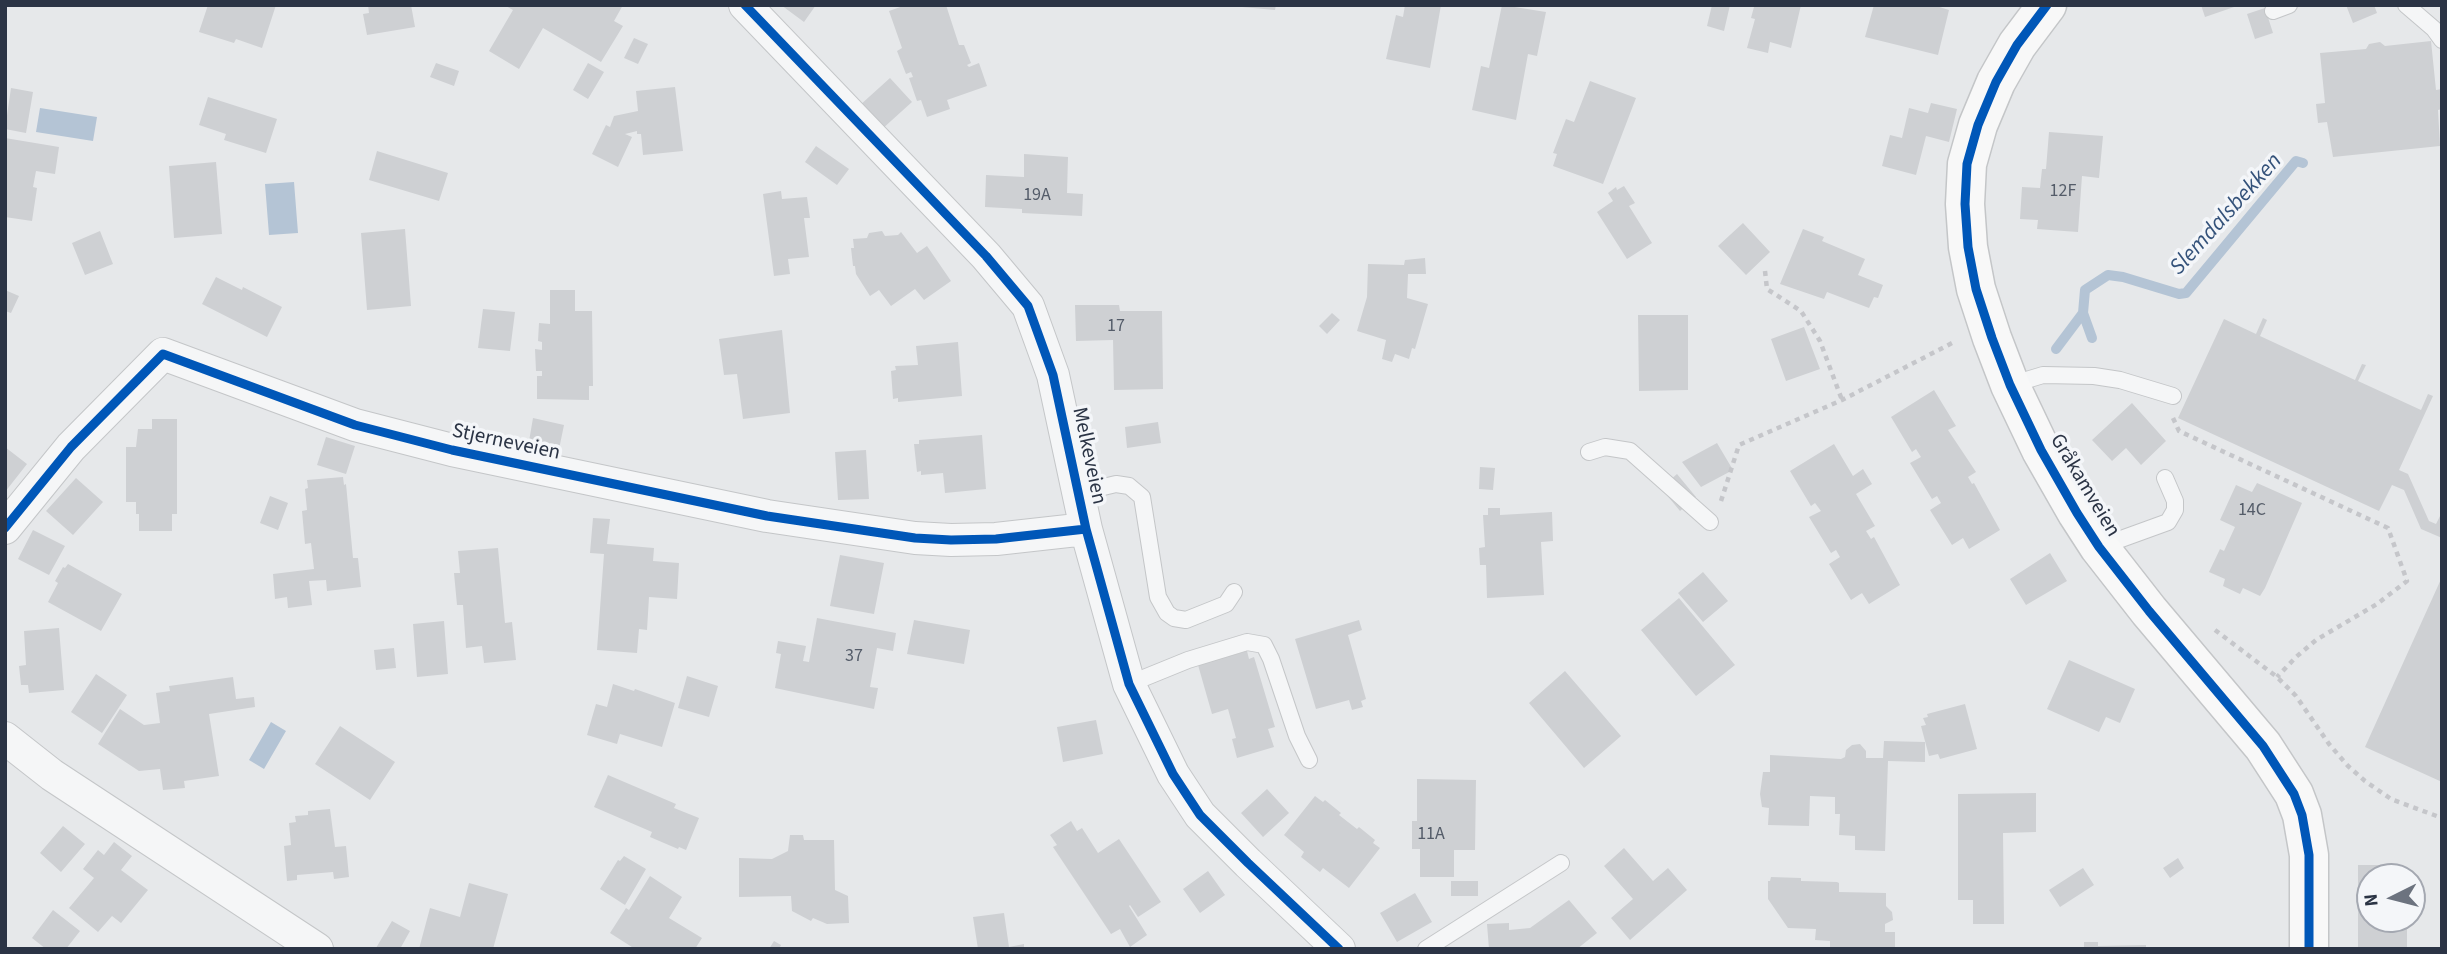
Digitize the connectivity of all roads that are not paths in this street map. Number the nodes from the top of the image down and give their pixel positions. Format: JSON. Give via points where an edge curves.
{"nodes":[{"id":1,"x":745,"y":5,"type":"edge"},
{"id":2,"x":2047,"y":5,"type":"edge"},
{"id":3,"x":2289,"y":5,"type":"edge"},
{"id":4,"x":2406,"y":5,"type":"edge"},
{"id":5,"x":2273,"y":12,"type":"dead end"},
{"id":6,"x":2442,"y":40,"type":"edge"},
{"id":7,"x":2010,"y":385,"type":"junction"},
{"id":8,"x":2168,"y":394,"type":"road end"},
{"id":9,"x":1589,"y":452,"type":"dead end"},
{"id":10,"x":2165,"y":478,"type":"dead end"},
{"id":11,"x":1078,"y":493,"type":"junction"},
{"id":12,"x":1710,"y":522,"type":"road end"},
{"id":13,"x":5,"y":528,"type":"edge"},
{"id":14,"x":1086,"y":529,"type":"junction"},
{"id":15,"x":2099,"y":547,"type":"junction"},
{"id":16,"x":1234,"y":592,"type":"dead end"},
{"id":17,"x":1129,"y":684,"type":"junction"},
{"id":18,"x":5,"y":738,"type":"edge"},
{"id":19,"x":1309,"y":760,"type":"dead end"},
{"id":20,"x":1561,"y":863,"type":"dead end"},
{"id":21,"x":317,"y":949,"type":"edge"},
{"id":22,"x":1339,"y":949,"type":"edge"},
{"id":23,"x":1426,"y":949,"type":"edge"},
{"id":24,"x":2308,"y":949,"type":"edge"}],
"edges":[{"from":1,"to":11,"type":"street","name":"Melkeveien","via":[[986,256],[1028,306],[1053,375]]},
{"from":2,"to":7,"type":"street","name":"Gråkamveien","via":[[1996,82],[1967,164],[1968,247],[1976,289]]},
{"from":3,"to":5,"type":"lane"},
{"from":4,"to":6,"type":"lane"},
{"from":7,"to":8,"type":"lane","via":[[2043,375],[2094,376]]},
{"from":7,"to":15,"type":"street","name":"Gråkamveien","via":[[2041,450]]},
{"from":9,"to":12,"type":"lane","via":[[1605,447],[1630,451]]},
{"from":10,"to":15,"type":"lane","via":[[2175,501],[2168,522]]},
{"from":11,"to":14,"type":"street","name":"Melkeveien"},
{"from":11,"to":16,"type":"lane","via":[[1116,484],[1129,486],[1142,497],[1158,597],[1174,618],[1186,620],[1226,604]]},
{"from":13,"to":14,"type":"street","name":"Stjerneveien","via":[[71,447],[163,354],[355,425],[767,516],[951,540]]},
{"from":14,"to":17,"type":"street","name":"Melkeveien"},
{"from":15,"to":24,"type":"street","name":"Gråkamveien","via":[[2263,746],[2294,794],[2309,855]]},
{"from":17,"to":19,"type":"lane","via":[[1247,642],[1264,645]]},
{"from":17,"to":22,"type":"street","name":"Melkeveien","via":[[1173,774],[1200,815]]},
{"from":18,"to":21,"type":"street","via":[[52,775]]},
{"from":20,"to":23,"type":"lane"}]}
